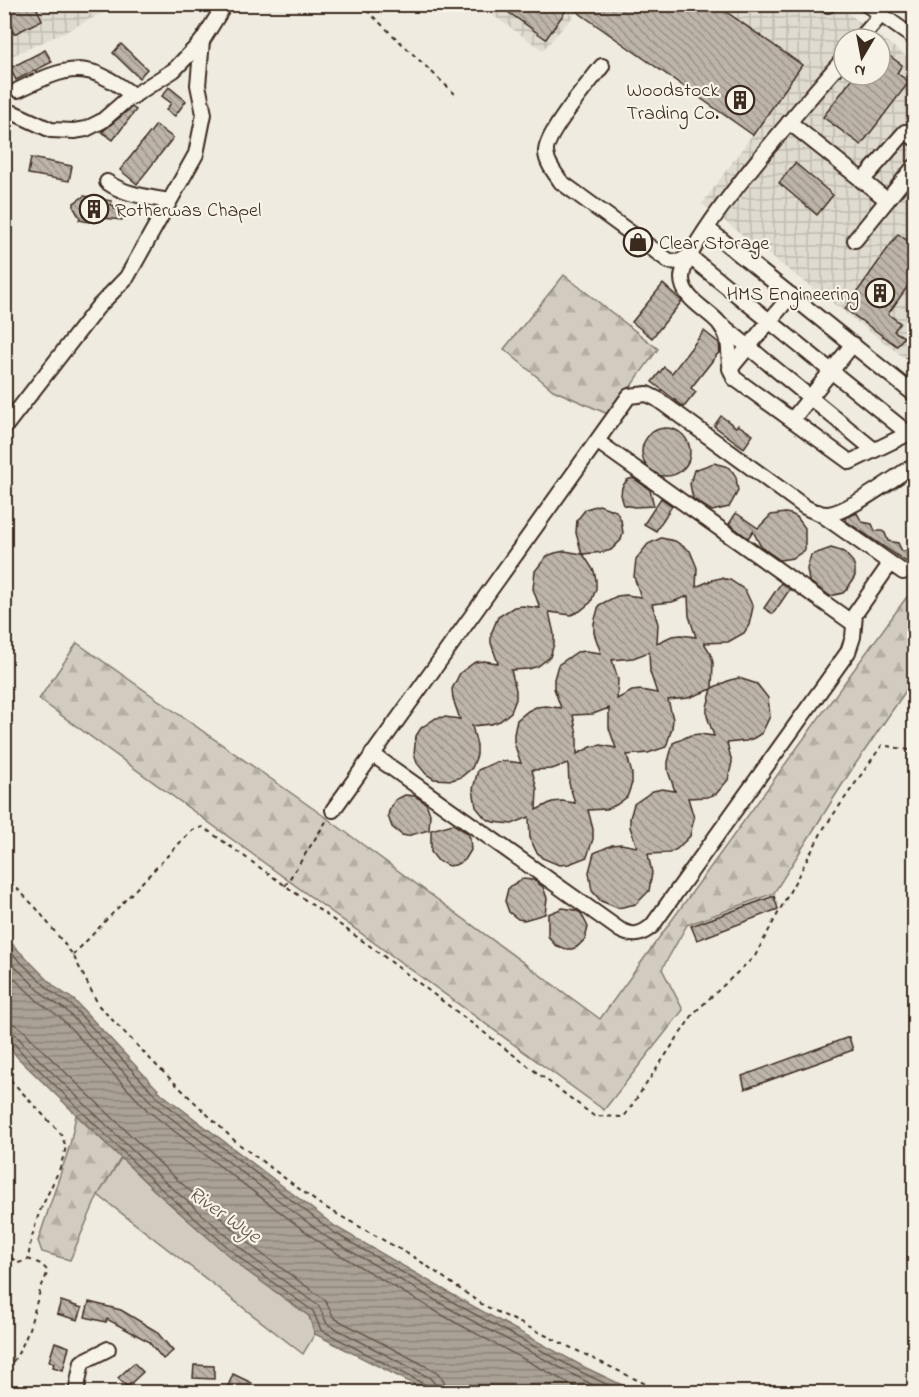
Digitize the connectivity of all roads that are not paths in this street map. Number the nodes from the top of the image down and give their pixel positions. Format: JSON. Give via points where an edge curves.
{"nodes":[{"id":1,"x":225,"y":4,"type":"edge"},
{"id":2,"x":866,"y":4,"type":"edge"},
{"id":3,"x":881,"y":15,"type":"junction"},
{"id":4,"x":870,"y":27,"type":"edge"},
{"id":5,"x":915,"y":38,"type":"edge"},
{"id":6,"x":202,"y":41,"type":"junction"},
{"id":7,"x":602,"y":66,"type":"dead end"},
{"id":8,"x":174,"y":70,"type":"junction"},
{"id":9,"x":832,"y":72,"type":"edge"},
{"id":10,"x":198,"y":86,"type":"junction"},
{"id":11,"x":18,"y":90,"type":"dead end"},
{"id":12,"x":134,"y":96,"type":"junction"},
{"id":13,"x":15,"y":113,"type":"dead end"},
{"id":14,"x":789,"y":123,"type":"junction"},
{"id":15,"x":915,"y":138,"type":"edge"},
{"id":16,"x":915,"y":167,"type":"edge"},
{"id":17,"x":862,"y":181,"type":"junction"},
{"id":18,"x":107,"y":182,"type":"dead end"},
{"id":19,"x":887,"y":200,"type":"junction"},
{"id":20,"x":169,"y":201,"type":"junction"},
{"id":21,"x":708,"y":228,"type":"junction"},
{"id":22,"x":855,"y":240,"type":"dead end"},
{"id":23,"x":689,"y":256,"type":"junction"},
{"id":24,"x":791,"y":295,"type":"junction"},
{"id":25,"x":717,"y":321,"type":"junction"},
{"id":26,"x":770,"y":321,"type":"junction"},
{"id":27,"x":853,"y":344,"type":"junction"},
{"id":28,"x":748,"y":347,"type":"junction"},
{"id":29,"x":730,"y":369,"type":"junction"},
{"id":30,"x":831,"y":371,"type":"junction"},
{"id":31,"x":915,"y":394,"type":"edge"},
{"id":32,"x":810,"y":398,"type":"junction"},
{"id":33,"x":792,"y":420,"type":"junction"},
{"id":34,"x":4,"y":428,"type":"edge"},
{"id":35,"x":912,"y":432,"type":"edge"},
{"id":36,"x":598,"y":442,"type":"junction"},
{"id":37,"x":874,"y":450,"type":"junction"},
{"id":38,"x":915,"y":465,"type":"edge"},
{"id":39,"x":818,"y":512,"type":"junction"},
{"id":40,"x":890,"y":564,"type":"junction"},
{"id":41,"x":903,"y":573,"type":"dead end"},
{"id":42,"x":854,"y":624,"type":"junction"},
{"id":43,"x":372,"y":754,"type":"junction"},
{"id":44,"x":333,"y":810,"type":"road end"},
{"id":45,"x":108,"y":1348,"type":"dead end"},
{"id":46,"x":76,"y":1392,"type":"edge"}],
"edges":[{"from":1,"to":6,"type":"street"},
{"from":2,"to":3,"type":"street"},
{"from":3,"to":4,"type":"street"},
{"from":3,"to":5,"type":"street"},
{"from":6,"to":8,"type":"street"},
{"from":6,"to":10,"type":"street"},
{"from":7,"to":23,"type":"street","via":[[549,136],[545,152],[550,166],[561,182],[669,261],[679,262]]},
{"from":8,"to":10,"type":"street","via":[[187,75]]},
{"from":8,"to":12,"type":"street"},
{"from":9,"to":14,"type":"street"},
{"from":10,"to":20,"type":"street","via":[[204,114],[196,154]]},
{"from":11,"to":12,"type":"street","via":[[53,72],[78,70],[113,80]]},
{"from":12,"to":13,"type":"street","via":[[102,121],[74,131],[51,130]]},
{"from":14,"to":17,"type":"street"},
{"from":14,"to":21,"type":"street"},
{"from":15,"to":17,"type":"street","via":[[905,132]]},
{"from":16,"to":19,"type":"street"},
{"from":17,"to":19,"type":"street"},
{"from":18,"to":20,"type":"street","via":[[133,194]]},
{"from":19,"to":22,"type":"street"},
{"from":20,"to":34,"type":"street","via":[[127,277],[96,308]]},
{"from":21,"to":23,"type":"street"},
{"from":21,"to":24,"type":"street"},
{"from":23,"to":25,"type":"street","via":[[684,266],[684,288]]},
{"from":23,"to":26,"type":"street"},
{"from":24,"to":26,"type":"street"},
{"from":24,"to":27,"type":"street"},
{"from":25,"to":28,"type":"street"},
{"from":25,"to":29,"type":"street","via":[[730,345]]},
{"from":26,"to":28,"type":"street"},
{"from":26,"to":30,"type":"street"},
{"from":27,"to":30,"type":"street"},
{"from":27,"to":31,"type":"street"},
{"from":28,"to":29,"type":"street"},
{"from":28,"to":32,"type":"street"},
{"from":29,"to":33,"type":"street","via":[[735,378]]},
{"from":30,"to":32,"type":"street"},
{"from":30,"to":35,"type":"street"},
{"from":32,"to":33,"type":"street"},
{"from":32,"to":37,"type":"street"},
{"from":33,"to":37,"type":"street","via":[[850,462]]},
{"from":35,"to":37,"type":"street"},
{"from":36,"to":39,"type":"street","via":[[629,396],[647,394],[805,507]]},
{"from":36,"to":42,"type":"street"},
{"from":36,"to":43,"type":"street"},
{"from":38,"to":39,"type":"street","via":[[844,510]]},
{"from":39,"to":40,"type":"street"},
{"from":40,"to":41,"type":"street"},
{"from":40,"to":42,"type":"street","via":[[855,614]]},
{"from":42,"to":43,"type":"street","via":[[848,652],[652,926],[641,934],[620,930]]},
{"from":43,"to":44,"type":"street"},
{"from":45,"to":46,"type":"street","via":[[82,1362]]}]}
